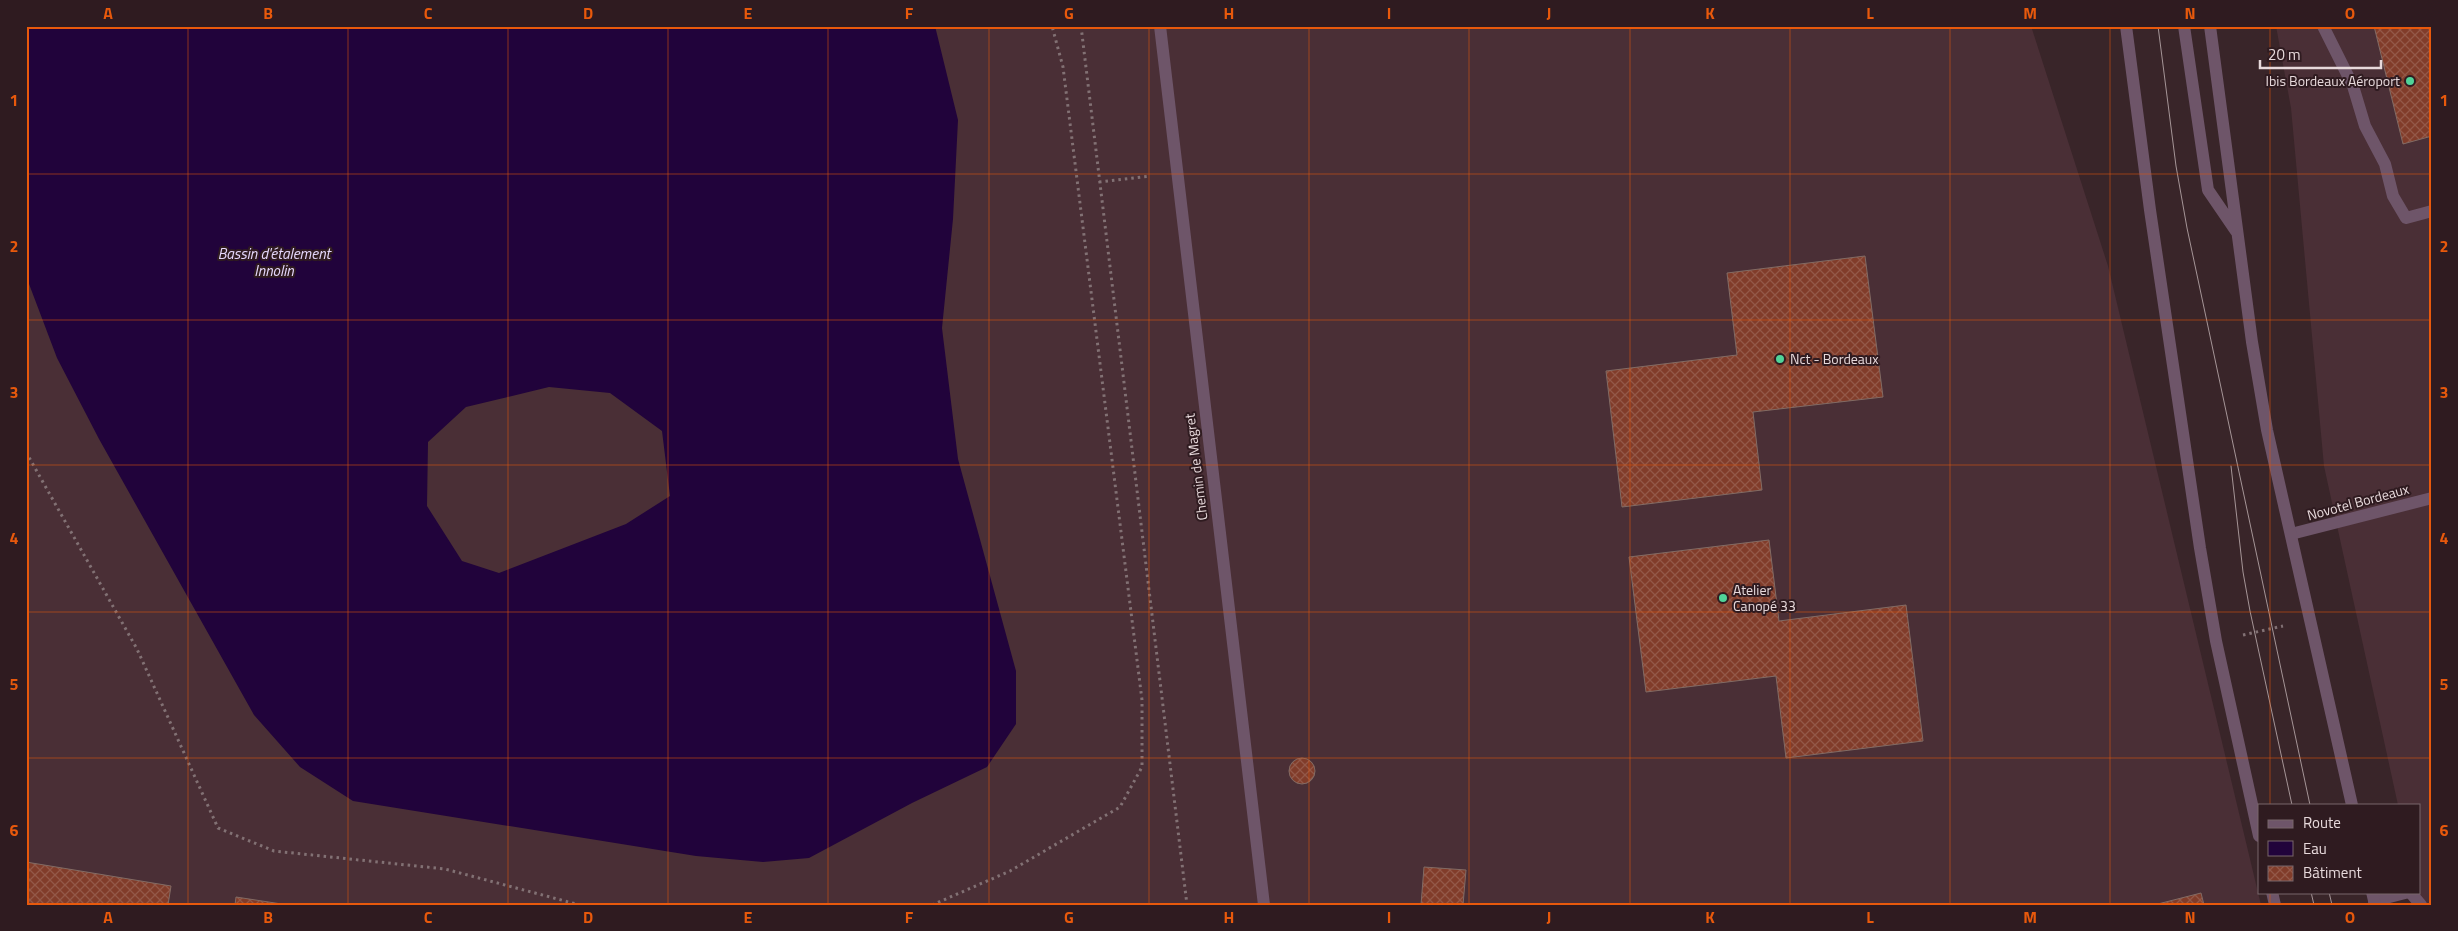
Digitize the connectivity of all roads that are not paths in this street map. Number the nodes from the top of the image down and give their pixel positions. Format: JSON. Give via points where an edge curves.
{"nodes":[{"id":1,"x":1160,"y":26,"type":"edge"},
{"id":2,"x":2126,"y":26,"type":"edge"},
{"id":3,"x":2184,"y":26,"type":"edge"},
{"id":4,"x":2210,"y":26,"type":"edge"},
{"id":5,"x":2323,"y":26,"type":"edge"},
{"id":6,"x":2432,"y":211,"type":"edge"},
{"id":7,"x":2237,"y":233,"type":"junction"},
{"id":8,"x":2432,"y":498,"type":"edge"},
{"id":9,"x":2291,"y":534,"type":"junction"},
{"id":10,"x":2352,"y":804,"type":"edge"},
{"id":11,"x":2258,"y":831,"type":"edge"},
{"id":12,"x":2399,"y":894,"type":"edge"},
{"id":13,"x":2412,"y":894,"type":"edge"},
{"id":14,"x":2373,"y":899,"type":"edge"},
{"id":15,"x":1264,"y":905,"type":"edge"},
{"id":16,"x":2422,"y":905,"type":"edge"}],
"edges":[{"from":1,"to":15,"type":"street","name":"Chemin de Magret"},
{"from":2,"to":11,"type":"street","via":[[2176,385],[2216,641]]},
{"from":3,"to":7,"type":"street","via":[[2208,190]]},
{"from":4,"to":7,"type":"street"},
{"from":5,"to":6,"type":"street","via":[[2353,86],[2365,126],[2385,164],[2394,196],[2406,218]]},
{"from":7,"to":9,"type":"street","via":[[2267,430]]},
{"from":8,"to":9,"type":"street","name":"Novotel Bordeaux"},
{"from":9,"to":10,"type":"street"},
{"from":12,"to":14,"type":"street"},
{"from":13,"to":16,"type":"street"}]}
